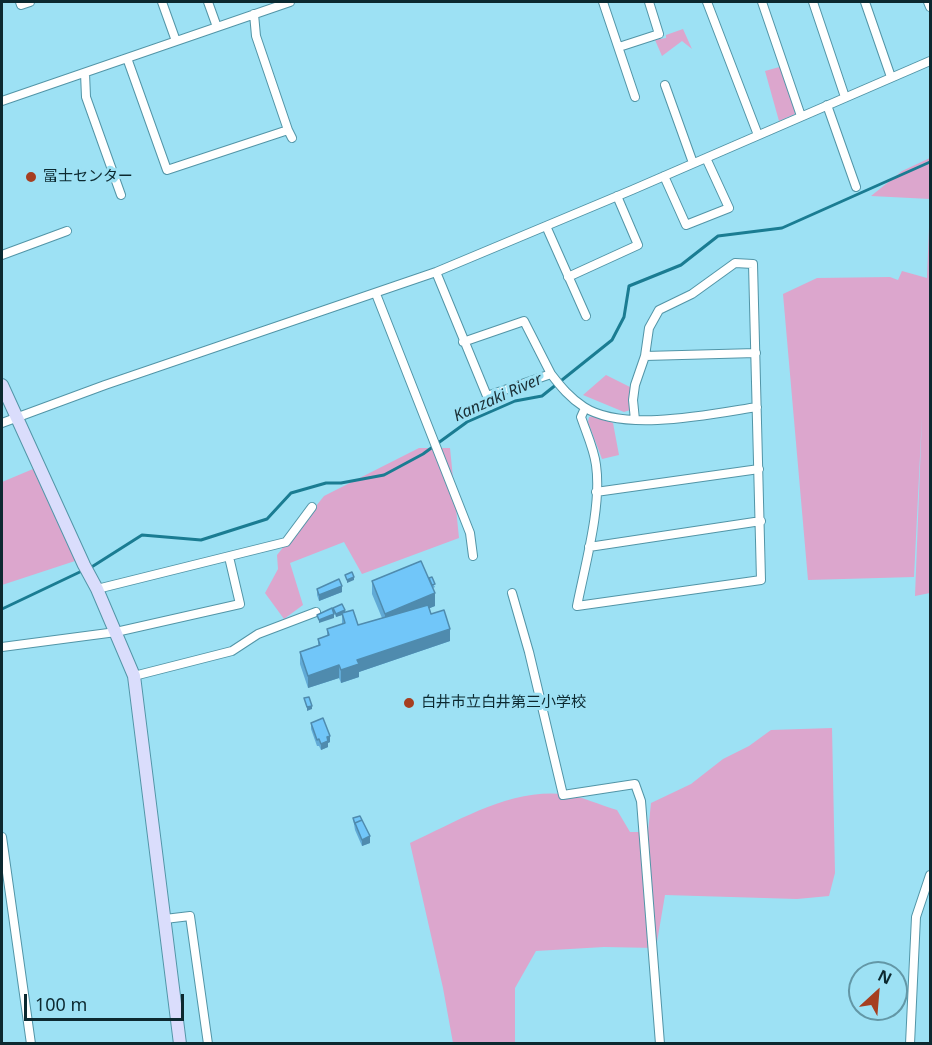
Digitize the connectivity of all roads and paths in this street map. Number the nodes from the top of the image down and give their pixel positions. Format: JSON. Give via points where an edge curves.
{"nodes":[{"id":1,"x":20,"y":2,"type":"edge"},
{"id":2,"x":30,"y":2,"type":"edge"},
{"id":3,"x":162,"y":2,"type":"edge"},
{"id":4,"x":208,"y":2,"type":"edge"},
{"id":5,"x":255,"y":2,"type":"edge"},
{"id":6,"x":290,"y":2,"type":"edge"},
{"id":7,"x":603,"y":2,"type":"edge"},
{"id":8,"x":649,"y":2,"type":"edge"},
{"id":9,"x":707,"y":2,"type":"edge"},
{"id":10,"x":762,"y":2,"type":"edge"},
{"id":11,"x":813,"y":2,"type":"edge"},
{"id":12,"x":865,"y":2,"type":"edge"},
{"id":13,"x":928,"y":2,"type":"edge"},
{"id":14,"x":930,"y":7,"type":"edge"},
{"id":15,"x":256,"y":13,"type":"junction"},
{"id":16,"x":217,"y":27,"type":"junction"},
{"id":17,"x":176,"y":41,"type":"junction"},
{"id":18,"x":619,"y":47,"type":"junction"},
{"id":19,"x":127,"y":58,"type":"junction"},
{"id":20,"x":930,"y":61,"type":"edge"},
{"id":21,"x":85,"y":73,"type":"junction"},
{"id":22,"x":891,"y":77,"type":"junction"},
{"id":23,"x":665,"y":85,"type":"dead end"},
{"id":24,"x":635,"y":97,"type":"dead end"},
{"id":25,"x":845,"y":97,"type":"junction"},
{"id":26,"x":2,"y":102,"type":"edge"},
{"id":27,"x":827,"y":105,"type":"junction"},
{"id":28,"x":801,"y":116,"type":"junction"},
{"id":29,"x":758,"y":135,"type":"junction"},
{"id":30,"x":706,"y":158,"type":"junction"},
{"id":31,"x":693,"y":164,"type":"junction"},
{"id":32,"x":664,"y":176,"type":"junction"},
{"id":33,"x":856,"y":187,"type":"dead end"},
{"id":34,"x":121,"y":195,"type":"dead end"},
{"id":35,"x":617,"y":196,"type":"junction"},
{"id":36,"x":546,"y":226,"type":"junction"},
{"id":37,"x":67,"y":231,"type":"dead end"},
{"id":38,"x":2,"y":255,"type":"edge"},
{"id":39,"x":436,"y":272,"type":"junction"},
{"id":40,"x":568,"y":277,"type":"junction"},
{"id":41,"x":376,"y":294,"type":"junction"},
{"id":42,"x":586,"y":316,"type":"dead end"},
{"id":43,"x":463,"y":342,"type":"junction"},
{"id":44,"x":756,"y":353,"type":"junction"},
{"id":45,"x":645,"y":356,"type":"junction"},
{"id":46,"x":551,"y":374,"type":"junction"},
{"id":47,"x":2,"y":385,"type":"edge"},
{"id":48,"x":757,"y":407,"type":"junction"},
{"id":49,"x":585,"y":408,"type":"junction"},
{"id":50,"x":16,"y":418,"type":"junction"},
{"id":51,"x":635,"y":420,"type":"junction"},
{"id":52,"x":2,"y":423,"type":"edge"},
{"id":53,"x":759,"y":469,"type":"junction"},
{"id":54,"x":596,"y":492,"type":"junction"},
{"id":55,"x":312,"y":507,"type":"dead end"},
{"id":56,"x":761,"y":521,"type":"junction"},
{"id":57,"x":589,"y":547,"type":"junction"},
{"id":58,"x":473,"y":556,"type":"dead end"},
{"id":59,"x":229,"y":557,"type":"junction"},
{"id":60,"x":97,"y":589,"type":"junction"},
{"id":61,"x":512,"y":593,"type":"dead end"},
{"id":62,"x":316,"y":612,"type":"dead end"},
{"id":63,"x":116,"y":632,"type":"junction"},
{"id":64,"x":2,"y":647,"type":"edge"},
{"id":65,"x":134,"y":676,"type":"junction"},
{"id":66,"x":2,"y":837,"type":"edge"},
{"id":67,"x":930,"y":875,"type":"edge"},
{"id":68,"x":165,"y":919,"type":"junction"},
{"id":69,"x":31,"y":1044,"type":"edge"},
{"id":70,"x":180,"y":1044,"type":"edge"},
{"id":71,"x":208,"y":1044,"type":"edge"},
{"id":72,"x":660,"y":1044,"type":"edge"},
{"id":73,"x":910,"y":1044,"type":"edge"}],
"edges":[{"from":1,"to":2,"type":"street"},
{"from":3,"to":17,"type":"street"},
{"from":4,"to":16,"type":"street"},
{"from":5,"to":15,"type":"street"},
{"from":6,"to":15,"type":"street"},
{"from":7,"to":18,"type":"street"},
{"from":8,"to":18,"type":"street","via":[[659,34]]},
{"from":9,"to":29,"type":"street"},
{"from":10,"to":28,"type":"street"},
{"from":11,"to":25,"type":"street"},
{"from":12,"to":22,"type":"street"},
{"from":13,"to":14,"type":"street"},
{"from":15,"to":16,"type":"street"},
{"from":15,"to":19,"type":"street","via":[[256,36],[290,134],[167,170]]},
{"from":16,"to":17,"type":"street"},
{"from":17,"to":19,"type":"street"},
{"from":18,"to":24,"type":"street"},
{"from":19,"to":21,"type":"street"},
{"from":20,"to":22,"type":"street"},
{"from":21,"to":26,"type":"street"},
{"from":21,"to":34,"type":"street","via":[[87,97]]},
{"from":22,"to":25,"type":"street"},
{"from":23,"to":31,"type":"street"},
{"from":25,"to":27,"type":"street"},
{"from":27,"to":28,"type":"street"},
{"from":27,"to":33,"type":"street"},
{"from":28,"to":29,"type":"street"},
{"from":29,"to":30,"type":"street"},
{"from":30,"to":31,"type":"street"},
{"from":30,"to":32,"type":"street","via":[[729,208],[687,225]]},
{"from":31,"to":32,"type":"street"},
{"from":32,"to":35,"type":"street"},
{"from":35,"to":36,"type":"street"},
{"from":35,"to":40,"type":"street","via":[[638,245]]},
{"from":36,"to":39,"type":"street"},
{"from":36,"to":40,"type":"street"},
{"from":37,"to":38,"type":"street"},
{"from":39,"to":41,"type":"street"},
{"from":39,"to":43,"type":"street"},
{"from":40,"to":42,"type":"street"},
{"from":41,"to":50,"type":"street","via":[[201,351]]},
{"from":41,"to":58,"type":"street","via":[[470,533]]},
{"from":43,"to":46,"type":"street","via":[[524,321]]},
{"from":43,"to":46,"type":"street","via":[[487,396]]},
{"from":44,"to":45,"type":"street"},
{"from":44,"to":45,"type":"street","via":[[753,264],[735,263],[692,294],[659,310],[649,328]]},
{"from":44,"to":48,"type":"street"},
{"from":45,"to":51,"type":"street","via":[[635,385]]},
{"from":46,"to":49,"type":"street"},
{"from":47,"to":50,"type":"street"},
{"from":48,"to":51,"type":"street"},
{"from":48,"to":53,"type":"street"},
{"from":49,"to":51,"type":"street","via":[[612,418]]},
{"from":49,"to":54,"type":"street","via":[[581,417],[596,465]]},
{"from":50,"to":52,"type":"street"},
{"from":50,"to":60,"type":"street"},
{"from":53,"to":54,"type":"street"},
{"from":53,"to":56,"type":"street"},
{"from":54,"to":57,"type":"street"},
{"from":55,"to":59,"type":"street","via":[[286,542]]},
{"from":56,"to":57,"type":"street"},
{"from":56,"to":57,"type":"street","via":[[761,580],[577,606]]},
{"from":59,"to":60,"type":"street"},
{"from":59,"to":63,"type":"street","via":[[240,604]]},
{"from":60,"to":63,"type":"street"},
{"from":61,"to":72,"type":"street","via":[[563,795],[635,784],[641,801]]},
{"from":62,"to":65,"type":"street","via":[[258,634],[232,651]]},
{"from":63,"to":64,"type":"street"},
{"from":63,"to":65,"type":"street"},
{"from":65,"to":68,"type":"street"},
{"from":66,"to":69,"type":"street"},
{"from":67,"to":73,"type":"street","via":[[916,917]]},
{"from":68,"to":70,"type":"street"},
{"from":68,"to":71,"type":"street","via":[[190,916]]}]}
